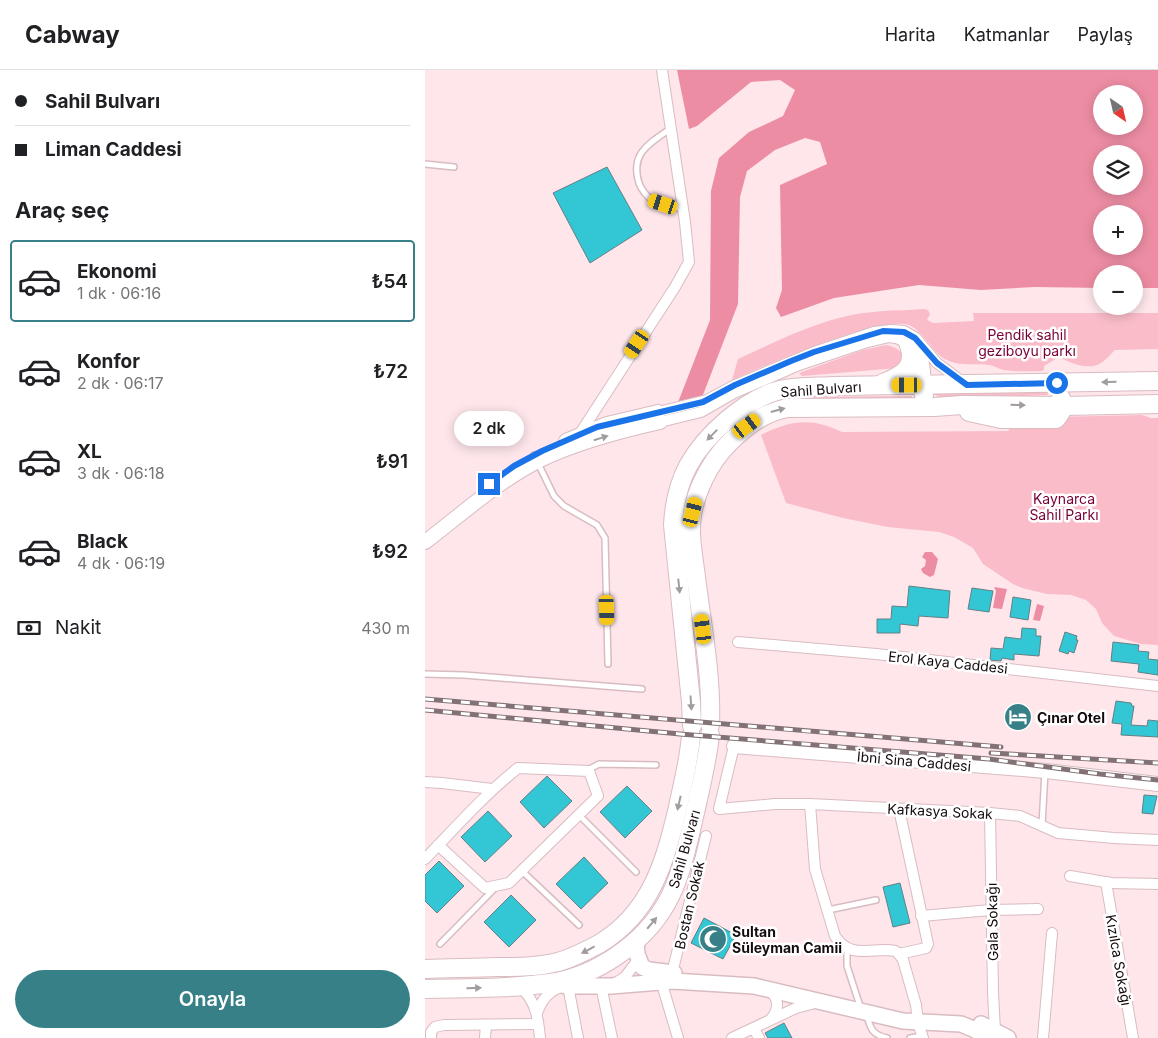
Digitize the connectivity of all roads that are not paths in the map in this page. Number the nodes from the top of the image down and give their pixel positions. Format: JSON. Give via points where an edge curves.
{"nodes":[{"id":1,"x":662,"y":70,"type":"edge"},
{"id":2,"x":671,"y":129,"type":"junction"},
{"id":3,"x":425,"y":164,"type":"edge"},
{"id":4,"x":454,"y":167,"type":"dead end"},
{"id":5,"x":683,"y":210,"type":"junction"},
{"id":6,"x":908,"y":343,"type":"junction"},
{"id":7,"x":1158,"y":381,"type":"edge"},
{"id":8,"x":1057,"y":383,"type":"junction"},
{"id":9,"x":877,"y":385,"type":"junction"},
{"id":10,"x":921,"y":385,"type":"junction"},
{"id":11,"x":967,"y":385,"type":"junction"},
{"id":12,"x":1158,"y":404,"type":"edge"},
{"id":13,"x":938,"y":406,"type":"junction"},
{"id":14,"x":1063,"y":406,"type":"junction"},
{"id":15,"x":695,"y":409,"type":"junction"},
{"id":16,"x":659,"y":417,"type":"junction"},
{"id":17,"x":579,"y":435,"type":"junction"},
{"id":18,"x":536,"y":458,"type":"junction"},
{"id":19,"x":425,"y":531,"type":"edge"},
{"id":20,"x":425,"y":542,"type":"edge"},
{"id":21,"x":737,"y":642,"type":"dead end"},
{"id":22,"x":608,"y":664,"type":"dead end"},
{"id":23,"x":425,"y":674,"type":"edge"},
{"id":24,"x":1158,"y":686,"type":"edge"},
{"id":25,"x":642,"y":689,"type":"dead end"},
{"id":26,"x":734,"y":746,"type":"joint"},
{"id":27,"x":656,"y":765,"type":"dead end"},
{"id":28,"x":586,"y":771,"type":"junction"},
{"id":29,"x":1045,"y":771,"type":"junction"},
{"id":30,"x":425,"y":782,"type":"edge"},
{"id":31,"x":1158,"y":784,"type":"edge"},
{"id":32,"x":492,"y":789,"type":"junction"},
{"id":33,"x":809,"y":804,"type":"junction"},
{"id":34,"x":719,"y":809,"type":"joint"},
{"id":35,"x":899,"y":809,"type":"junction"},
{"id":36,"x":990,"y":813,"type":"junction"},
{"id":37,"x":579,"y":815,"type":"junction"},
{"id":38,"x":1042,"y":826,"type":"junction"},
{"id":39,"x":705,"y":836,"type":"dead end"},
{"id":40,"x":1158,"y":840,"type":"edge"},
{"id":41,"x":439,"y":845,"type":"junction"},
{"id":42,"x":425,"y":859,"type":"edge"},
{"id":43,"x":521,"y":871,"type":"junction"},
{"id":44,"x":636,"y":872,"type":"dead end"},
{"id":45,"x":1070,"y":876,"type":"dead end"},
{"id":46,"x":1106,"y":882,"type":"junction"},
{"id":47,"x":1158,"y":884,"type":"edge"},
{"id":48,"x":498,"y":885,"type":"junction"},
{"id":49,"x":876,"y":900,"type":"dead end"},
{"id":50,"x":1038,"y":909,"type":"dead end"},
{"id":51,"x":828,"y":910,"type":"junction"},
{"id":52,"x":991,"y":910,"type":"junction"},
{"id":53,"x":921,"y":916,"type":"junction"},
{"id":54,"x":579,"y":925,"type":"dead end"},
{"id":55,"x":1052,"y":933,"type":"dead end"},
{"id":56,"x":636,"y":940,"type":"junction"},
{"id":57,"x":440,"y":944,"type":"dead end"},
{"id":58,"x":847,"y":949,"type":"junction"},
{"id":59,"x":899,"y":954,"type":"junction"},
{"id":60,"x":638,"y":960,"type":"junction"},
{"id":61,"x":425,"y":969,"type":"edge"},
{"id":62,"x":667,"y":977,"type":"junction"},
{"id":63,"x":561,"y":985,"type":"junction"},
{"id":64,"x":519,"y":986,"type":"junction"},
{"id":65,"x":606,"y":986,"type":"junction"},
{"id":66,"x":767,"y":988,"type":"junction"},
{"id":67,"x":425,"y":989,"type":"edge"},
{"id":68,"x":821,"y":1002,"type":"junction"},
{"id":69,"x":863,"y":1008,"type":"junction"},
{"id":70,"x":537,"y":1013,"type":"junction"},
{"id":71,"x":769,"y":1021,"type":"junction"},
{"id":72,"x":539,"y":1024,"type":"junction"},
{"id":73,"x":485,"y":1025,"type":"junction"},
{"id":74,"x":920,"y":1028,"type":"edge"},
{"id":75,"x":756,"y":1033,"type":"edge"},
{"id":76,"x":998,"y":1036,"type":"edge"},
{"id":77,"x":431,"y":1038,"type":"edge"},
{"id":78,"x":485,"y":1038,"type":"edge"},
{"id":79,"x":540,"y":1038,"type":"edge"},
{"id":80,"x":578,"y":1038,"type":"edge"},
{"id":81,"x":612,"y":1038,"type":"edge"},
{"id":82,"x":678,"y":1038,"type":"edge"},
{"id":83,"x":732,"y":1038,"type":"edge"},
{"id":84,"x":887,"y":1038,"type":"edge"},
{"id":85,"x":909,"y":1038,"type":"edge"},
{"id":86,"x":1043,"y":1038,"type":"edge"},
{"id":87,"x":1133,"y":1038,"type":"edge"}],
"edges":[{"from":1,"to":2,"type":"street"},
{"from":2,"to":5,"type":"street"},
{"from":2,"to":5,"type":"lane","via":[[651,141],[639,156],[636,172],[640,188],[652,200]]},
{"from":3,"to":4,"type":"lane"},
{"from":5,"to":17,"type":"street","via":[[689,262]]},
{"from":6,"to":9,"type":"highway","via":[[912,358],[907,369],[897,378]]},
{"from":6,"to":10,"type":"highway","via":[[919,358]]},
{"from":6,"to":15,"type":"street","via":[[889,338],[836,352],[750,386],[706,410]]},
{"from":7,"to":8,"type":"highway","name":"Sahil Bulvarı","one_way":true},
{"from":8,"to":11,"type":"highway","name":"Sahil Bulvarı"},
{"from":8,"to":14,"type":"highway"},
{"from":9,"to":10,"type":"highway","name":"Sahil Bulvarı"},
{"from":9,"to":61,"type":"highway","name":"Sahil Bulvarı","one_way":true,"via":[[790,388],[769,394],[723,424],[688,466],[677,494],[673,525],[691,702],[691,731],[673,831],[655,884],[645,900],[625,924],[604,940],[559,962],[533,967]]},
{"from":10,"to":11,"type":"highway","name":"Sahil Bulvarı"},
{"from":10,"to":13,"type":"highway","via":[[925,398]]},
{"from":11,"to":15,"type":"street","via":[[937,363],[915,338],[891,330],[874,332],[814,352],[741,382]]},
{"from":12,"to":14,"type":"highway"},
{"from":13,"to":14,"type":"highway","name":"Sahil Bulvarı","one_way":true,"via":[[1001,419],[1036,420],[1056,419]]},
{"from":56,"to":13,"type":"highway","name":"Sahil Bulvarı","one_way":true,"via":[[658,916],[674,887],[701,788],[710,730],[709,683],[691,525],[702,485],[716,458],[756,419],[778,410]]},
{"from":15,"to":16,"type":"street"},
{"from":16,"to":17,"type":"street","via":[[607,424]]},
{"from":18,"to":16,"type":"street","one_way":true},
{"from":17,"to":18,"type":"street"},
{"from":18,"to":19,"type":"street","via":[[489,484]]},
{"from":18,"to":20,"type":"street"},
{"from":18,"to":22,"type":"lane","via":[[554,496],[564,506],[597,524],[605,538]]},
{"from":21,"to":24,"type":"street","name":"Erol Kaya Caddesi"},
{"from":23,"to":25,"type":"lane"},
{"from":26,"to":29,"type":"street","name":"İbni Sina Caddesi"},
{"from":26,"to":34,"type":"street","name":"İbni Sina Caddesi"},
{"from":27,"to":28,"type":"lane","via":[[599,764]]},
{"from":28,"to":32,"type":"street","via":[[518,768]]},
{"from":28,"to":37,"type":"street","via":[[589,771],[598,796]]},
{"from":29,"to":31,"type":"street","name":"İbni Sina Caddesi"},
{"from":29,"to":38,"type":"lane"},
{"from":30,"to":32,"type":"street"},
{"from":32,"to":41,"type":"street"},
{"from":33,"to":34,"type":"street","name":"Kafkasya Sokak"},
{"from":33,"to":35,"type":"street","name":"Kafkasya Sokak"},
{"from":33,"to":51,"type":"street","via":[[815,869]]},
{"from":35,"to":36,"type":"street","name":"Kafkasya Sokak"},
{"from":35,"to":53,"type":"street"},
{"from":36,"to":38,"type":"street","name":"Kafkasya Sokak","via":[[1020,816]]},
{"from":36,"to":52,"type":"street","name":"Gala Sokağı"},
{"from":37,"to":43,"type":"street"},
{"from":37,"to":44,"type":"lane"},
{"from":38,"to":40,"type":"street","name":"Kafkasya Sokak","via":[[1058,832]]},
{"from":39,"to":62,"type":"street","name":"Bostan Sokak"},
{"from":41,"to":42,"type":"street"},
{"from":41,"to":48,"type":"street","via":[[485,888]]},
{"from":43,"to":48,"type":"street","via":[[509,883]]},
{"from":43,"to":54,"type":"lane"},
{"from":45,"to":46,"type":"street"},
{"from":46,"to":47,"type":"street"},
{"from":46,"to":87,"type":"street","name":"Kızılca Sokağı"},
{"from":48,"to":57,"type":"lane"},
{"from":49,"to":51,"type":"lane"},
{"from":50,"to":52,"type":"street"},
{"from":51,"to":58,"type":"street","via":[[835,936]]},
{"from":52,"to":53,"type":"street"},
{"from":52,"to":76,"type":"street","name":"Gala Sokağı"},
{"from":53,"to":59,"type":"street","via":[[926,948]]},
{"from":55,"to":86,"type":"street"},
{"from":56,"to":60,"type":"main road"},
{"from":56,"to":63,"type":"highway","name":"Sahil Bulvarı","via":[[604,963]]},
{"from":58,"to":59,"type":"street","via":[[894,950]]},
{"from":58,"to":69,"type":"lane","via":[[847,966]]},
{"from":59,"to":74,"type":"street"},
{"from":60,"to":62,"type":"main road","via":[[643,967]]},
{"from":60,"to":65,"type":"street","via":[[625,977]]},
{"from":62,"to":65,"type":"main road"},
{"from":62,"to":66,"type":"main road"},
{"from":62,"to":69,"type":"main road","via":[[752,977],[813,990]]},
{"from":62,"to":82,"type":"street"},
{"from":63,"to":64,"type":"highway","name":"Sahil Bulvarı"},
{"from":63,"to":65,"type":"main road"},
{"from":63,"to":70,"type":"street","via":[[548,994]]},
{"from":63,"to":80,"type":"street"},
{"from":67,"to":64,"type":"highway","name":"Sahil Bulvarı","one_way":true},
{"from":64,"to":70,"type":"street","via":[[530,997]]},
{"from":65,"to":81,"type":"street"},
{"from":66,"to":68,"type":"main road"},
{"from":66,"to":71,"type":"street","via":[[774,994],[778,1007]]},
{"from":68,"to":69,"type":"main road"},
{"from":68,"to":71,"type":"street","via":[[796,1008]]},
{"from":69,"to":74,"type":"main road","via":[[900,1014]]},
{"from":69,"to":84,"type":"lane","via":[[872,1031]]},
{"from":70,"to":72,"type":"street"},
{"from":71,"to":75,"type":"street"},
{"from":72,"to":73,"type":"street"},
{"from":72,"to":79,"type":"street"},
{"from":73,"to":77,"type":"street","via":[[435,1027]]},
{"from":73,"to":78,"type":"street"},
{"from":74,"to":76,"type":"main road","via":[[957,1017],[970,1019]]},
{"from":74,"to":85,"type":"lane"},
{"from":75,"to":83,"type":"street"}]}
